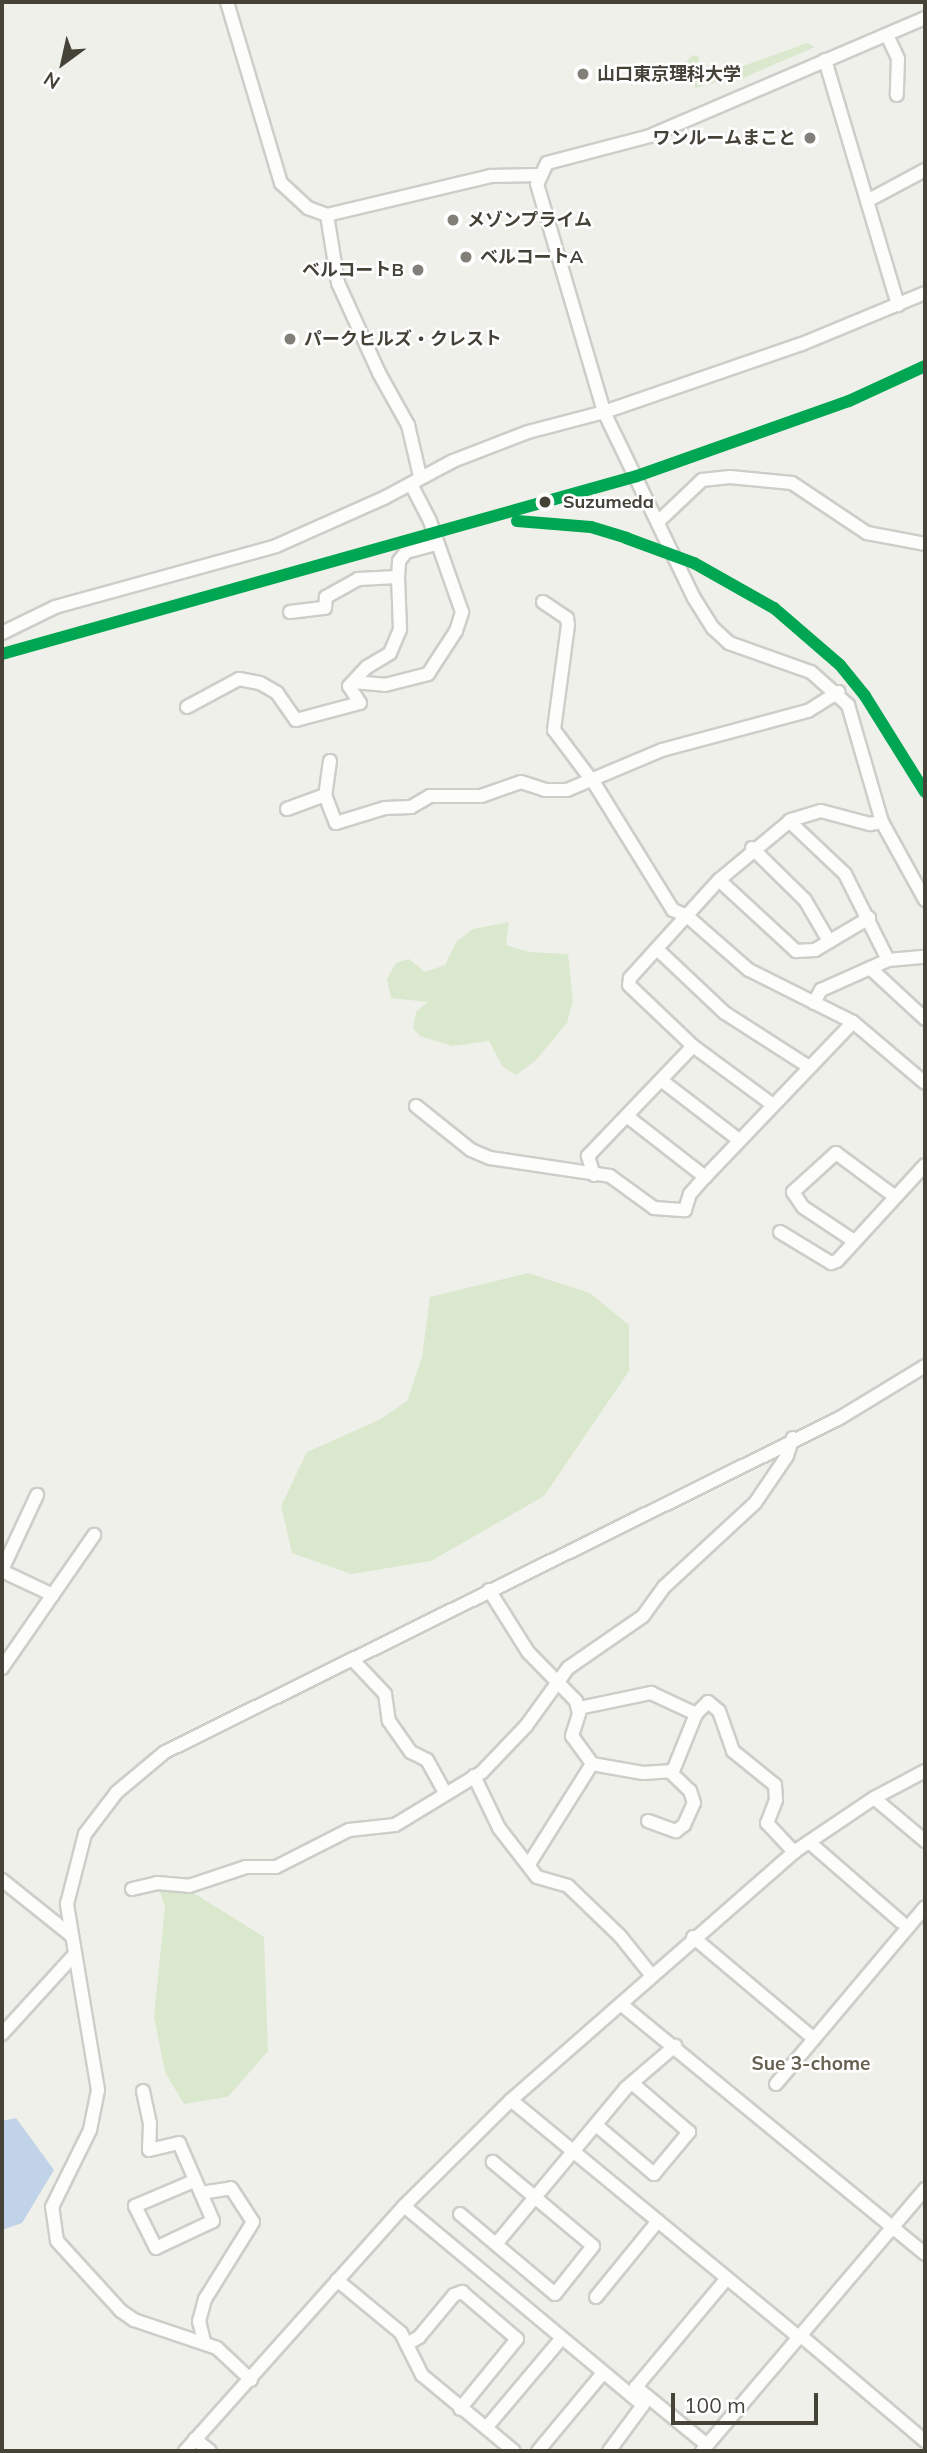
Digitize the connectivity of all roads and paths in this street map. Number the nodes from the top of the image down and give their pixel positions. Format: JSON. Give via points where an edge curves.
{"nodes":[{"id":1,"x":227,"y":2,"type":"edge"},
{"id":2,"x":925,"y":18,"type":"edge"},
{"id":3,"x":887,"y":35,"type":"junction"},
{"id":4,"x":825,"y":60,"type":"junction"},
{"id":5,"x":897,"y":95,"type":"dead end"},
{"id":6,"x":925,"y":170,"type":"edge"},
{"id":7,"x":538,"y":175,"type":"junction"},
{"id":8,"x":867,"y":201,"type":"junction"},
{"id":9,"x":327,"y":215,"type":"junction"},
{"id":10,"x":925,"y":293,"type":"edge"},
{"id":11,"x":898,"y":305,"type":"junction"},
{"id":12,"x":604,"y":412,"type":"junction"},
{"id":13,"x":415,"y":480,"type":"junction"},
{"id":14,"x":659,"y":521,"type":"junction"},
{"id":15,"x":436,"y":544,"type":"junction"},
{"id":16,"x":925,"y":544,"type":"edge"},
{"id":17,"x":398,"y":577,"type":"junction"},
{"id":18,"x":543,"y":602,"type":"dead end"},
{"id":19,"x":290,"y":612,"type":"dead end"},
{"id":20,"x":2,"y":633,"type":"edge"},
{"id":21,"x":353,"y":682,"type":"junction"},
{"id":22,"x":838,"y":692,"type":"junction"},
{"id":23,"x":187,"y":707,"type":"dead end"},
{"id":24,"x":330,"y":761,"type":"dead end"},
{"id":25,"x":591,"y":779,"type":"junction"},
{"id":26,"x":325,"y":795,"type":"junction"},
{"id":27,"x":287,"y":809,"type":"dead end"},
{"id":28,"x":789,"y":821,"type":"junction"},
{"id":29,"x":882,"y":822,"type":"junction"},
{"id":30,"x":752,"y":848,"type":"junction"},
{"id":31,"x":719,"y":880,"type":"junction"},
{"id":32,"x":925,"y":900,"type":"edge"},
{"id":33,"x":687,"y":916,"type":"junction"},
{"id":34,"x":869,"y":918,"type":"junction"},
{"id":35,"x":829,"y":941,"type":"junction"},
{"id":36,"x":657,"y":949,"type":"junction"},
{"id":37,"x":925,"y":957,"type":"edge"},
{"id":38,"x":888,"y":960,"type":"junction"},
{"id":39,"x":870,"y":968,"type":"junction"},
{"id":40,"x":814,"y":1003,"type":"junction"},
{"id":41,"x":925,"y":1020,"type":"edge"},
{"id":42,"x":853,"y":1021,"type":"junction"},
{"id":43,"x":693,"y":1046,"type":"junction"},
{"id":44,"x":809,"y":1067,"type":"junction"},
{"id":45,"x":661,"y":1080,"type":"junction"},
{"id":46,"x":925,"y":1083,"type":"edge"},
{"id":47,"x":773,"y":1105,"type":"junction"},
{"id":48,"x":416,"y":1106,"type":"dead end"},
{"id":49,"x":628,"y":1117,"type":"junction"},
{"id":50,"x":739,"y":1140,"type":"junction"},
{"id":51,"x":925,"y":1165,"type":"edge"},
{"id":52,"x":594,"y":1175,"type":"junction"},
{"id":53,"x":705,"y":1177,"type":"junction"},
{"id":54,"x":894,"y":1196,"type":"junction"},
{"id":55,"x":780,"y":1232,"type":"dead end"},
{"id":56,"x":853,"y":1241,"type":"junction"},
{"id":57,"x":925,"y":1366,"type":"edge"},
{"id":58,"x":793,"y":1438,"type":"junction"},
{"id":59,"x":37,"y":1495,"type":"dead end"},
{"id":60,"x":94,"y":1535,"type":"dead end"},
{"id":61,"x":2,"y":1570,"type":"edge"},
{"id":62,"x":489,"y":1590,"type":"junction"},
{"id":63,"x":54,"y":1595,"type":"junction"},
{"id":64,"x":352,"y":1659,"type":"junction"},
{"id":65,"x":2,"y":1668,"type":"edge"},
{"id":66,"x":557,"y":1682,"type":"junction"},
{"id":67,"x":634,"y":1688,"type":"dead end"},
{"id":68,"x":606,"y":1701,"type":"junction"},
{"id":69,"x":579,"y":1708,"type":"junction"},
{"id":70,"x":695,"y":1714,"type":"junction"},
{"id":71,"x":592,"y":1764,"type":"junction"},
{"id":72,"x":925,"y":1771,"type":"edge"},
{"id":73,"x":670,"y":1772,"type":"junction"},
{"id":74,"x":474,"y":1776,"type":"junction"},
{"id":75,"x":445,"y":1793,"type":"junction"},
{"id":76,"x":874,"y":1798,"type":"junction"},
{"id":77,"x":648,"y":1821,"type":"dead end"},
{"id":78,"x":925,"y":1841,"type":"edge"},
{"id":79,"x":809,"y":1842,"type":"junction"},
{"id":80,"x":794,"y":1852,"type":"junction"},
{"id":81,"x":529,"y":1864,"type":"junction"},
{"id":82,"x":2,"y":1880,"type":"edge"},
{"id":83,"x":132,"y":1889,"type":"dead end"},
{"id":84,"x":925,"y":1908,"type":"edge"},
{"id":85,"x":901,"y":1922,"type":"dead end"},
{"id":86,"x":72,"y":1936,"type":"junction"},
{"id":87,"x":693,"y":1937,"type":"junction"},
{"id":88,"x":75,"y":1954,"type":"junction"},
{"id":89,"x":652,"y":1976,"type":"junction"},
{"id":90,"x":622,"y":2005,"type":"junction"},
{"id":91,"x":2,"y":2034,"type":"edge"},
{"id":92,"x":814,"y":2039,"type":"junction"},
{"id":93,"x":675,"y":2046,"type":"junction"},
{"id":94,"x":632,"y":2083,"type":"junction"},
{"id":95,"x":776,"y":2084,"type":"dead end"},
{"id":96,"x":143,"y":2091,"type":"dead end"},
{"id":97,"x":511,"y":2100,"type":"junction"},
{"id":98,"x":596,"y":2125,"type":"junction"},
{"id":99,"x":573,"y":2151,"type":"junction"},
{"id":100,"x":493,"y":2162,"type":"dead end"},
{"id":101,"x":194,"y":2182,"type":"junction"},
{"id":102,"x":925,"y":2189,"type":"edge"},
{"id":103,"x":201,"y":2193,"type":"junction"},
{"id":104,"x":535,"y":2196,"type":"junction"},
{"id":105,"x":404,"y":2206,"type":"junction"},
{"id":106,"x":460,"y":2214,"type":"dead end"},
{"id":107,"x":658,"y":2221,"type":"junction"},
{"id":108,"x":894,"y":2228,"type":"junction"},
{"id":109,"x":496,"y":2244,"type":"junction"},
{"id":110,"x":925,"y":2254,"type":"edge"},
{"id":111,"x":727,"y":2278,"type":"junction"},
{"id":112,"x":337,"y":2280,"type":"junction"},
{"id":113,"x":596,"y":2297,"type":"dead end"},
{"id":114,"x":799,"y":2336,"type":"junction"},
{"id":115,"x":561,"y":2339,"type":"junction"},
{"id":116,"x":204,"y":2341,"type":"junction"},
{"id":117,"x":407,"y":2344,"type":"junction"},
{"id":118,"x":603,"y":2373,"type":"junction"},
{"id":119,"x":251,"y":2380,"type":"junction"},
{"id":120,"x":460,"y":2409,"type":"junction"},
{"id":121,"x":486,"y":2428,"type":"junction"},
{"id":122,"x":195,"y":2438,"type":"junction"},
{"id":123,"x":925,"y":2441,"type":"edge"},
{"id":124,"x":705,"y":2448,"type":"edge"},
{"id":125,"x":185,"y":2451,"type":"edge"},
{"id":126,"x":210,"y":2451,"type":"edge"},
{"id":127,"x":514,"y":2451,"type":"edge"},
{"id":128,"x":538,"y":2451,"type":"edge"},
{"id":129,"x":609,"y":2451,"type":"edge"}],
"edges":[{"from":1,"to":9,"type":"street","via":[[281,183],[296,200]]},
{"from":2,"to":3,"type":"street"},
{"from":3,"to":4,"type":"street"},
{"from":3,"to":5,"type":"street","via":[[898,59]]},
{"from":4,"to":7,"type":"street","via":[[650,136],[557,159]]},
{"from":4,"to":8,"type":"street"},
{"from":6,"to":8,"type":"street"},
{"from":7,"to":9,"type":"street","via":[[491,176]]},
{"from":7,"to":12,"type":"street","via":[[541,206]]},
{"from":8,"to":11,"type":"street"},
{"from":9,"to":13,"type":"street","via":[[338,283],[408,425]]},
{"from":10,"to":11,"type":"street"},
{"from":11,"to":12,"type":"street","via":[[802,344]]},
{"from":12,"to":13,"type":"street","via":[[528,432]]},
{"from":12,"to":14,"type":"street"},
{"from":13,"to":15,"type":"street"},
{"from":13,"to":20,"type":"street","via":[[276,546],[55,607]]},
{"from":14,"to":16,"type":"street","via":[[702,480],[730,477],[792,483],[867,533]]},
{"from":14,"to":22,"type":"street","via":[[694,598],[720,636],[750,654],[811,672]]},
{"from":15,"to":17,"type":"street","via":[[406,552],[399,561]]},
{"from":15,"to":21,"type":"street","via":[[462,612],[456,631],[428,674],[385,685]]},
{"from":17,"to":19,"type":"street","via":[[358,579],[329,595],[324,608]]},
{"from":17,"to":21,"type":"street","via":[[400,629],[390,653]]},
{"from":18,"to":25,"type":"street","via":[[567,618],[568,625],[554,730]]},
{"from":21,"to":23,"type":"street","via":[[349,686],[360,703],[296,720],[277,693],[248,680],[233,681]]},
{"from":22,"to":25,"type":"street","via":[[808,711],[662,750]]},
{"from":22,"to":29,"type":"street","via":[[848,705]]},
{"from":24,"to":26,"type":"street"},
{"from":25,"to":26,"type":"street","via":[[559,791],[521,782],[481,796],[439,794],[411,807],[385,808],[336,823]]},
{"from":25,"to":33,"type":"street","via":[[673,910]]},
{"from":26,"to":27,"type":"street"},
{"from":28,"to":29,"type":"street","via":[[821,811],[870,824]]},
{"from":28,"to":30,"type":"street"},
{"from":28,"to":34,"type":"street","via":[[845,874]]},
{"from":29,"to":32,"type":"street"},
{"from":30,"to":31,"type":"street"},
{"from":30,"to":35,"type":"street","via":[[805,900]]},
{"from":31,"to":33,"type":"street"},
{"from":31,"to":35,"type":"street","via":[[796,951],[815,950]]},
{"from":33,"to":36,"type":"street"},
{"from":33,"to":40,"type":"street","via":[[749,970]]},
{"from":34,"to":35,"type":"street"},
{"from":34,"to":38,"type":"street"},
{"from":36,"to":43,"type":"street","via":[[629,985]]},
{"from":36,"to":44,"type":"street","via":[[725,1013]]},
{"from":37,"to":38,"type":"street"},
{"from":38,"to":39,"type":"street"},
{"from":39,"to":40,"type":"street","via":[[821,989]]},
{"from":39,"to":41,"type":"street"},
{"from":40,"to":42,"type":"street"},
{"from":42,"to":44,"type":"street"},
{"from":42,"to":46,"type":"street"},
{"from":43,"to":45,"type":"street"},
{"from":43,"to":47,"type":"street"},
{"from":44,"to":47,"type":"street"},
{"from":45,"to":49,"type":"street"},
{"from":45,"to":50,"type":"street"},
{"from":47,"to":50,"type":"street"},
{"from":48,"to":52,"type":"street","via":[[471,1150],[490,1158]]},
{"from":49,"to":52,"type":"street","via":[[588,1156]]},
{"from":49,"to":53,"type":"street"},
{"from":50,"to":53,"type":"street"},
{"from":51,"to":54,"type":"street"},
{"from":52,"to":53,"type":"street","via":[[621,1181],[645,1203],[666,1211],[685,1210],[690,1194]]},
{"from":54,"to":56,"type":"street"},
{"from":54,"to":56,"type":"street","via":[[836,1153],[793,1192],[803,1207]]},
{"from":55,"to":56,"type":"street","via":[[831,1263]]},
{"from":57,"to":58,"type":"street","via":[[838,1419]]},
{"from":58,"to":62,"type":"street"},
{"from":58,"to":66,"type":"street","via":[[787,1456],[755,1503],[664,1587],[643,1616],[583,1656]]},
{"from":59,"to":61,"type":"street"},
{"from":60,"to":63,"type":"street"},
{"from":61,"to":63,"type":"street"},
{"from":62,"to":64,"type":"street"},
{"from":62,"to":66,"type":"street","via":[[528,1652]]},
{"from":63,"to":65,"type":"street"},
{"from":64,"to":75,"type":"street","via":[[384,1693],[389,1721],[411,1752],[427,1760]]},
{"from":64,"to":86,"type":"street","via":[[165,1752],[117,1793],[78,1849],[67,1904]]},
{"from":66,"to":69,"type":"street"},
{"from":66,"to":74,"type":"street","via":[[526,1726]]},
{"from":67,"to":68,"type":"street","via":[[634,1693],[607,1697]]},
{"from":68,"to":69,"type":"street"},
{"from":68,"to":70,"type":"street","via":[[651,1693]]},
{"from":69,"to":71,"type":"street","via":[[572,1736]]},
{"from":70,"to":73,"type":"street"},
{"from":70,"to":80,"type":"street","via":[[704,1703],[712,1704],[733,1751],[775,1785],[776,1800],[767,1823]]},
{"from":71,"to":73,"type":"street","via":[[643,1773]]},
{"from":71,"to":81,"type":"street"},
{"from":72,"to":76,"type":"street"},
{"from":73,"to":77,"type":"street","via":[[690,1791],[694,1803],[676,1831]]},
{"from":74,"to":75,"type":"street"},
{"from":74,"to":81,"type":"street","via":[[499,1828]]},
{"from":75,"to":83,"type":"street","via":[[395,1825],[349,1830],[276,1867],[246,1867],[189,1886],[157,1883]]},
{"from":76,"to":78,"type":"street"},
{"from":76,"to":79,"type":"street"},
{"from":79,"to":80,"type":"street"},
{"from":79,"to":85,"type":"street"},
{"from":80,"to":87,"type":"street"},
{"from":81,"to":89,"type":"street","via":[[537,1877],[563,1883],[575,1893],[620,1936]]},
{"from":82,"to":86,"type":"street"},
{"from":84,"to":92,"type":"street"},
{"from":86,"to":88,"type":"street"},
{"from":87,"to":89,"type":"street"},
{"from":87,"to":92,"type":"street"},
{"from":88,"to":91,"type":"street"},
{"from":88,"to":116,"type":"street","via":[[98,2083],[90,2130],[52,2207],[57,2241],[128,2316]]},
{"from":89,"to":90,"type":"street"},
{"from":90,"to":93,"type":"street"},
{"from":90,"to":97,"type":"street"},
{"from":92,"to":95,"type":"street"},
{"from":93,"to":94,"type":"street"},
{"from":93,"to":108,"type":"street"},
{"from":94,"to":98,"type":"street"},
{"from":94,"to":98,"type":"street","via":[[689,2132],[654,2174]]},
{"from":96,"to":101,"type":"street","via":[[150,2123],[149,2150],[179,2144]]},
{"from":97,"to":99,"type":"street"},
{"from":97,"to":105,"type":"street"},
{"from":98,"to":99,"type":"street"},
{"from":99,"to":104,"type":"street"},
{"from":99,"to":107,"type":"street"},
{"from":100,"to":104,"type":"street"},
{"from":101,"to":103,"type":"street"},
{"from":101,"to":103,"type":"street","via":[[135,2206],[156,2248],[213,2221]]},
{"from":102,"to":108,"type":"street"},
{"from":103,"to":116,"type":"street","via":[[231,2188],[253,2222],[205,2299],[199,2322]]},
{"from":104,"to":109,"type":"street"},
{"from":104,"to":109,"type":"street","via":[[593,2246],[555,2294]]},
{"from":105,"to":112,"type":"street"},
{"from":105,"to":115,"type":"street"},
{"from":106,"to":109,"type":"street"},
{"from":107,"to":111,"type":"street"},
{"from":107,"to":113,"type":"street"},
{"from":108,"to":110,"type":"street"},
{"from":108,"to":114,"type":"street"},
{"from":111,"to":114,"type":"street"},
{"from":111,"to":124,"type":"street","via":[[636,2387]]},
{"from":112,"to":117,"type":"street","via":[[401,2333]]},
{"from":112,"to":119,"type":"street"},
{"from":114,"to":123,"type":"street"},
{"from":114,"to":124,"type":"street"},
{"from":115,"to":118,"type":"street"},
{"from":115,"to":121,"type":"street"},
{"from":116,"to":119,"type":"street","via":[[228,2356]]},
{"from":117,"to":120,"type":"street","via":[[422,2375]]},
{"from":117,"to":120,"type":"street","via":[[462,2292],[517,2339]]},
{"from":118,"to":128,"type":"street"},
{"from":118,"to":129,"type":"street","via":[[643,2405]]},
{"from":119,"to":122,"type":"street"},
{"from":120,"to":121,"type":"street"},
{"from":121,"to":127,"type":"street"},
{"from":122,"to":125,"type":"street"},
{"from":122,"to":126,"type":"street"}]}
